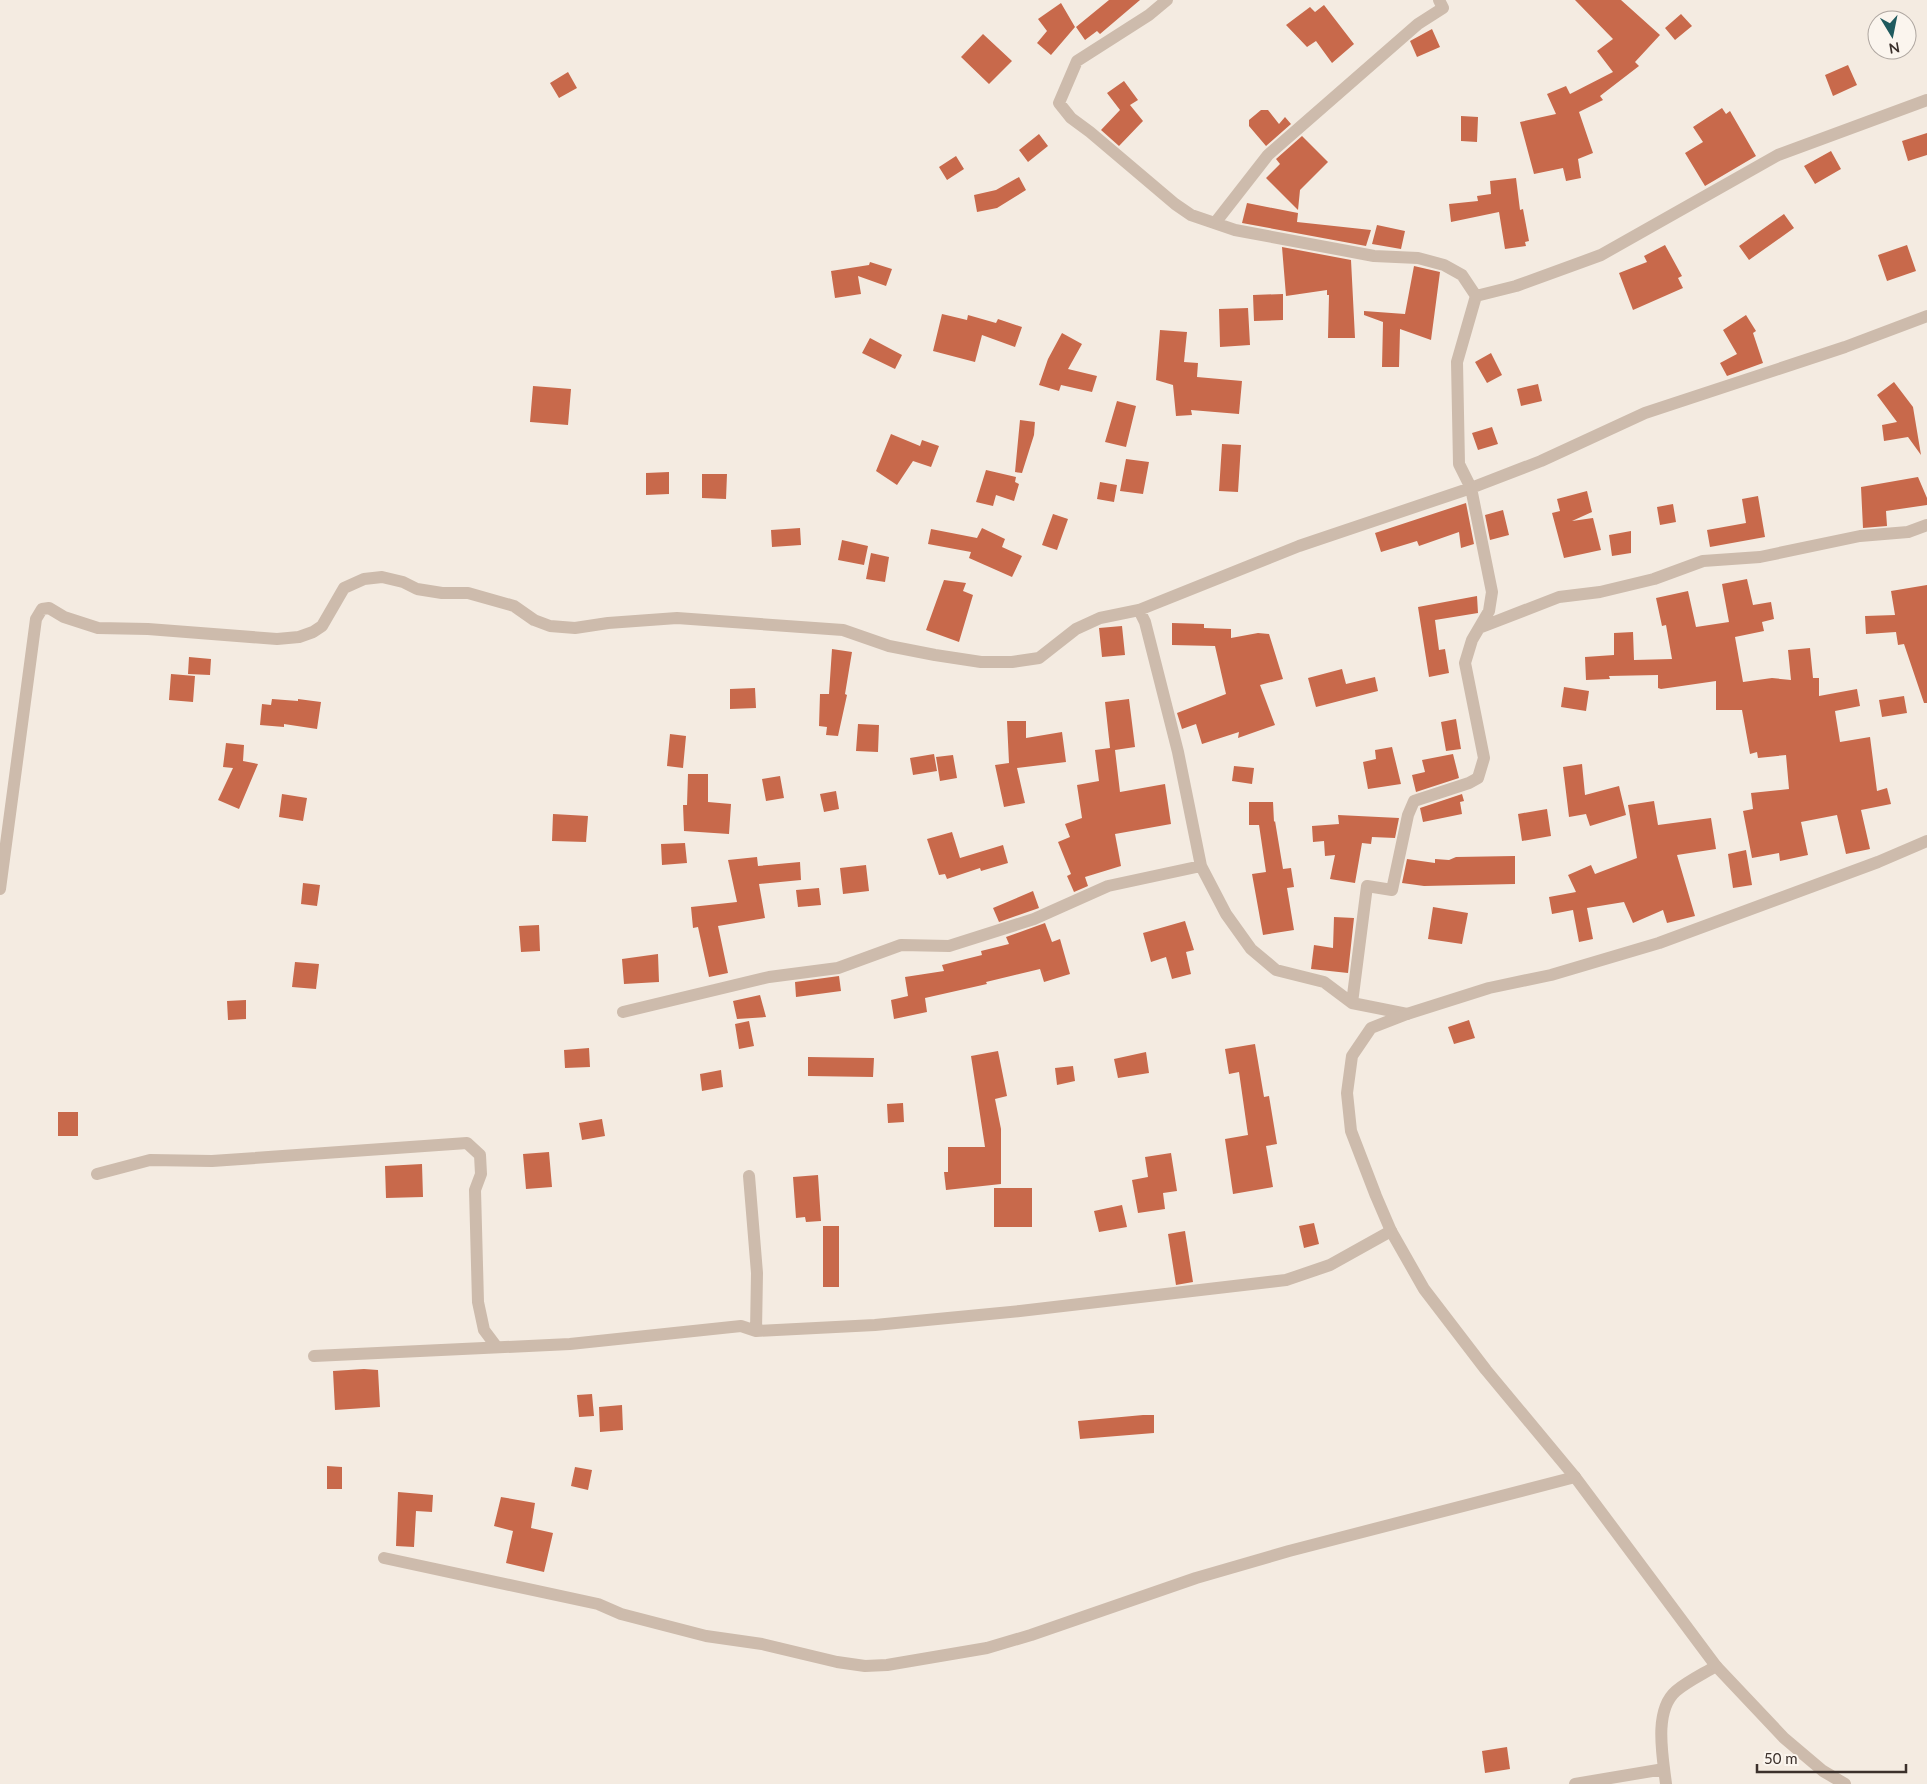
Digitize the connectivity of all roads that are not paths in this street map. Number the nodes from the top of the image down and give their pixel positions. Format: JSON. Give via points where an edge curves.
{"nodes":[{"id":1,"x":1167,"y":0,"type":"edge"},
{"id":2,"x":1439,"y":0,"type":"edge"},
{"id":3,"x":1927,"y":100,"type":"edge"},
{"id":4,"x":1215,"y":223,"type":"junction"},
{"id":5,"x":1476,"y":296,"type":"junction"},
{"id":6,"x":1927,"y":316,"type":"edge"},
{"id":7,"x":1471,"y":488,"type":"junction"},
{"id":8,"x":1927,"y":526,"type":"edge"},
{"id":9,"x":1491,"y":603,"type":"junction"},
{"id":10,"x":1139,"y":610,"type":"junction"},
{"id":11,"x":1504,"y":619,"type":"junction"},
{"id":12,"x":1479,"y":628,"type":"junction"},
{"id":13,"x":1927,"y":841,"type":"edge"},
{"id":14,"x":1202,"y":866,"type":"junction"},
{"id":15,"x":0,"y":889,"type":"edge"},
{"id":16,"x":1352,"y":1003,"type":"junction"},
{"id":17,"x":623,"y":1012,"type":"dead end"},
{"id":18,"x":1407,"y":1014,"type":"junction"},
{"id":19,"x":97,"y":1174,"type":"dead end"},
{"id":20,"x":749,"y":1176,"type":"dead end"},
{"id":21,"x":1392,"y":1231,"type":"junction"},
{"id":22,"x":756,"y":1331,"type":"junction"},
{"id":23,"x":496,"y":1346,"type":"junction"},
{"id":24,"x":314,"y":1356,"type":"dead end"},
{"id":25,"x":1575,"y":1477,"type":"junction"},
{"id":26,"x":384,"y":1558,"type":"dead end"},
{"id":27,"x":1716,"y":1666,"type":"junction"},
{"id":28,"x":1664,"y":1769,"type":"junction"},
{"id":29,"x":1575,"y":1784,"type":"edge"},
{"id":30,"x":1666,"y":1784,"type":"edge"},
{"id":31,"x":1845,"y":1784,"type":"edge"}],
"edges":[{"from":1,"to":4,"type":"street","via":[[1077,61],[1058,103],[1070,118],[1175,204],[1191,215]]},
{"from":2,"to":4,"type":"street","via":[[1443,8],[1418,24],[1268,155]]},
{"from":3,"to":5,"type":"street","via":[[1778,154],[1601,255],[1516,286]]},
{"from":4,"to":5,"type":"street","via":[[1235,230],[1333,249],[1374,256],[1418,258],[1444,265],[1462,275]]},
{"from":5,"to":7,"type":"street","via":[[1457,362],[1459,464]]},
{"from":6,"to":7,"type":"street","via":[[1845,347],[1645,413],[1541,461]]},
{"from":7,"to":9,"type":"street","via":[[1492,592]]},
{"from":7,"to":10,"type":"street","via":[[1299,546]]},
{"from":8,"to":11,"type":"street","via":[[1760,557],[1703,561],[1654,579],[1600,592],[1559,597]]},
{"from":9,"to":11,"type":"street"},
{"from":9,"to":12,"type":"street"},
{"from":10,"to":14,"type":"street","via":[[1145,622],[1169,718]]},
{"from":10,"to":15,"type":"street","via":[[1100,618],[1076,629],[1039,658],[981,662],[889,646],[844,630],[677,618],[575,628],[550,626],[534,620],[514,606],[468,593],[418,589],[382,577],[364,579],[344,588],[322,626],[299,637],[277,639],[98,628],[64,617],[49,608],[42,609],[36,619]]},
{"from":11,"to":12,"type":"street"},
{"from":12,"to":16,"type":"street","via":[[1465,663],[1483,753],[1482,768],[1478,778],[1468,783],[1414,801],[1392,890],[1367,886]]},
{"from":13,"to":18,"type":"street","via":[[1659,942]]},
{"from":14,"to":16,"type":"street","via":[[1226,914],[1251,948],[1276,970],[1324,982]]},
{"from":14,"to":17,"type":"street","via":[[1108,886],[1034,919],[949,946],[901,945],[838,968],[770,977]]},
{"from":16,"to":18,"type":"street"},
{"from":18,"to":21,"type":"street","via":[[1371,1028],[1352,1056],[1347,1093],[1351,1131]]},
{"from":19,"to":23,"type":"street","via":[[150,1160],[222,1160],[467,1143],[480,1156],[481,1174],[475,1190],[478,1302],[484,1330]]},
{"from":20,"to":22,"type":"street","via":[[756,1273]]},
{"from":21,"to":22,"type":"street","via":[[1330,1265],[1286,1280],[1010,1312],[874,1325]]},
{"from":21,"to":25,"type":"street","via":[[1424,1290]]},
{"from":22,"to":23,"type":"street","via":[[741,1326],[570,1344]]},
{"from":23,"to":24,"type":"street"},
{"from":25,"to":26,"type":"street","via":[[1205,1575],[987,1648],[888,1665],[837,1662],[762,1644],[706,1636],[621,1614],[598,1604]]},
{"from":25,"to":27,"type":"street"},
{"from":27,"to":28,"type":"street","via":[[1675,1692],[1666,1705],[1663,1720]]},
{"from":27,"to":31,"type":"street","via":[[1784,1738],[1823,1771]]},
{"from":28,"to":29,"type":"street"},
{"from":28,"to":30,"type":"street"}]}
